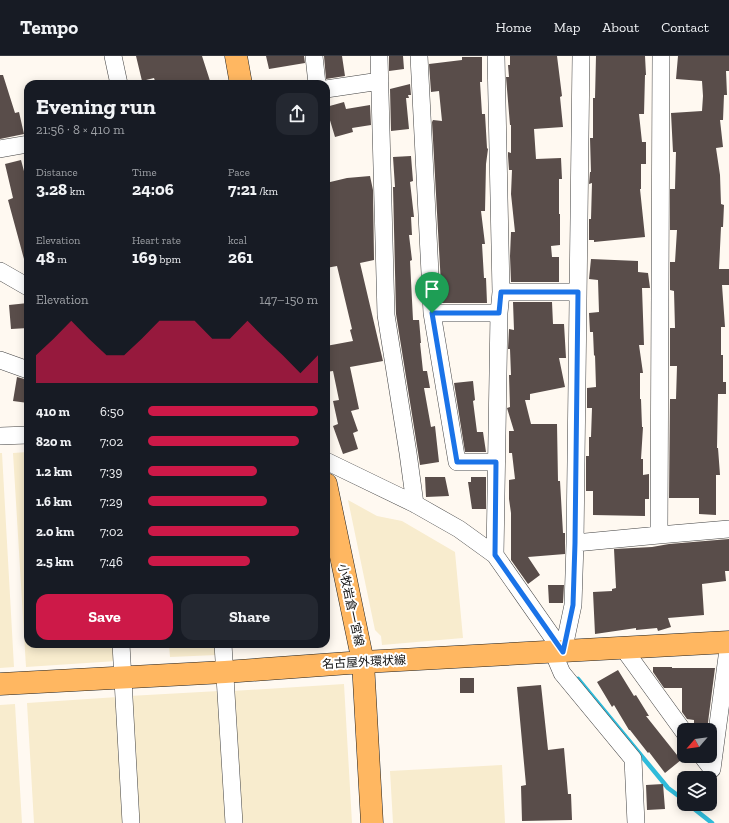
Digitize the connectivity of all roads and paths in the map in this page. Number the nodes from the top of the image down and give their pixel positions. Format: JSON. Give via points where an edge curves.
{"nodes":[{"id":1,"x":113,"y":56,"type":"edge"},
{"id":2,"x":236,"y":56,"type":"edge"},
{"id":3,"x":314,"y":56,"type":"edge"},
{"id":4,"x":379,"y":56,"type":"edge"},
{"id":5,"x":419,"y":56,"type":"edge"},
{"id":6,"x":496,"y":56,"type":"edge"},
{"id":7,"x":581,"y":56,"type":"edge"},
{"id":8,"x":661,"y":56,"type":"edge"},
{"id":9,"x":118,"y":80,"type":"edge"},
{"id":10,"x":240,"y":80,"type":"edge"},
{"id":11,"x":317,"y":80,"type":"edge"},
{"id":12,"x":380,"y":81,"type":"junction"},
{"id":13,"x":330,"y":88,"type":"edge"},
{"id":14,"x":24,"y":145,"type":"edge"},
{"id":15,"x":0,"y":148,"type":"edge"},
{"id":16,"x":0,"y":271,"type":"edge"},
{"id":17,"x":24,"y":285,"type":"edge"},
{"id":18,"x":501,"y":292,"type":"junction"},
{"id":19,"x":578,"y":292,"type":"junction"},
{"id":20,"x":432,"y":313,"type":"junction"},
{"id":21,"x":499,"y":313,"type":"junction"},
{"id":22,"x":0,"y":360,"type":"edge"},
{"id":23,"x":24,"y":369,"type":"edge"},
{"id":24,"x":24,"y":435,"type":"edge"},
{"id":25,"x":0,"y":436,"type":"edge"},
{"id":26,"x":496,"y":462,"type":"junction"},
{"id":27,"x":330,"y":463,"type":"edge"},
{"id":28,"x":330,"y":503,"type":"edge"},
{"id":29,"x":414,"y":504,"type":"junction"},
{"id":30,"x":729,"y":529,"type":"edge"},
{"id":31,"x":659,"y":535,"type":"junction"},
{"id":32,"x":575,"y":543,"type":"junction"},
{"id":33,"x":495,"y":555,"type":"junction"},
{"id":34,"x":729,"y":642,"type":"edge"},
{"id":35,"x":121,"y":648,"type":"edge"},
{"id":36,"x":224,"y":648,"type":"edge"},
{"id":37,"x":622,"y":648,"type":"junction"},
{"id":38,"x":558,"y":652,"type":"junction"},
{"id":39,"x":363,"y":662,"type":"junction"},
{"id":40,"x":225,"y":672,"type":"junction"},
{"id":41,"x":123,"y":677,"type":"junction"},
{"id":42,"x":0,"y":684,"type":"edge"},
{"id":43,"x":677,"y":723,"type":"edge"},
{"id":44,"x":717,"y":732,"type":"edge"},
{"id":45,"x":707,"y":763,"type":"edge"},
{"id":46,"x":713,"y":763,"type":"edge"},
{"id":47,"x":131,"y":823,"type":"edge"},
{"id":48,"x":234,"y":823,"type":"edge"},
{"id":49,"x":372,"y":823,"type":"edge"},
{"id":50,"x":636,"y":823,"type":"edge"}],
"edges":[{"from":1,"to":9,"type":"street"},
{"from":2,"to":10,"type":"main road"},
{"from":3,"to":11,"type":"street"},
{"from":4,"to":12,"type":"street"},
{"from":5,"to":20,"type":"street"},
{"from":6,"to":18,"type":"street"},
{"from":7,"to":19,"type":"street"},
{"from":8,"to":31,"type":"street"},
{"from":12,"to":13,"type":"street"},
{"from":12,"to":29,"type":"street","via":[[386,315]]},
{"from":14,"to":15,"type":"street"},
{"from":16,"to":17,"type":"street"},
{"from":18,"to":19,"type":"street"},
{"from":18,"to":21,"type":"street"},
{"from":19,"to":32,"type":"street"},
{"from":20,"to":21,"type":"street"},
{"from":20,"to":26,"type":"street","via":[[457,462]]},
{"from":21,"to":26,"type":"street"},
{"from":22,"to":23,"type":"street"},
{"from":24,"to":25,"type":"street"},
{"from":26,"to":33,"type":"street"},
{"from":27,"to":29,"type":"street"},
{"from":28,"to":39,"type":"main road","name":"小牧岩倉一宮線"},
{"from":29,"to":33,"type":"street","via":[[459,529]]},
{"from":30,"to":31,"type":"street"},
{"from":31,"to":32,"type":"street"},
{"from":32,"to":38,"type":"street","via":[[573,605]]},
{"from":33,"to":38,"type":"street"},
{"from":34,"to":37,"type":"main road","name":"名古屋外環状線"},
{"from":34,"to":44,"type":"street"},
{"from":35,"to":41,"type":"street"},
{"from":36,"to":40,"type":"street"},
{"from":37,"to":38,"type":"main road","name":"名古屋外環状線"},
{"from":37,"to":43,"type":"street"},
{"from":38,"to":39,"type":"main road","name":"名古屋外環状線"},
{"from":38,"to":50,"type":"street","via":[[562,673],[633,759]]},
{"from":39,"to":40,"type":"main road","name":"名古屋外環状線"},
{"from":39,"to":49,"type":"main road","name":"小牧岩倉一宮線"},
{"from":40,"to":41,"type":"main road","name":"名古屋外環状線"},
{"from":40,"to":48,"type":"street"},
{"from":41,"to":42,"type":"main road","name":"名古屋外環状線"},
{"from":41,"to":47,"type":"street"},
{"from":45,"to":46,"type":"street","via":[[712,769]]}]}
